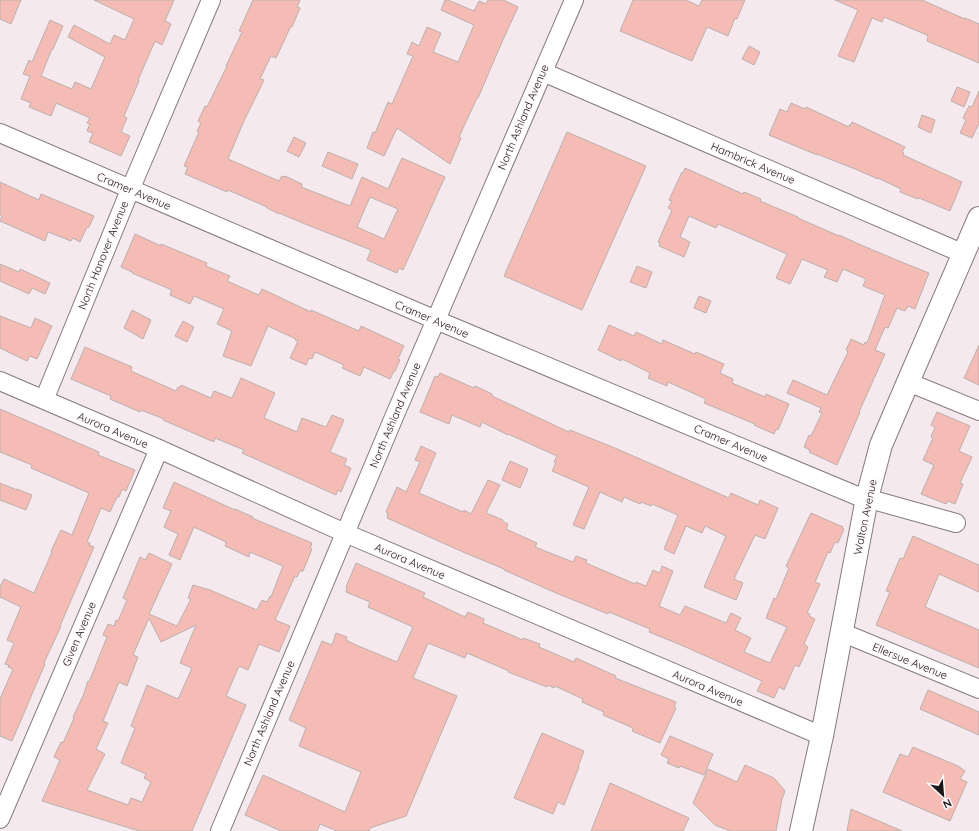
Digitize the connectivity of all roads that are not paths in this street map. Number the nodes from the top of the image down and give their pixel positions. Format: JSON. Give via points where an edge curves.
{"nodes":[{"id":1,"x":211,"y":0,"type":"edge"},
{"id":2,"x":574,"y":0,"type":"edge"},
{"id":3,"x":543,"y":72,"type":"junction"},
{"id":4,"x":0,"y":133,"type":"edge"},
{"id":5,"x":130,"y":190,"type":"junction"},
{"id":6,"x":979,"y":218,"type":"edge"},
{"id":7,"x":964,"y":254,"type":"junction"},
{"id":8,"x":436,"y":320,"type":"junction"},
{"id":9,"x":0,"y":381,"type":"edge"},
{"id":10,"x":908,"y":382,"type":"junction"},
{"id":11,"x":44,"y":400,"type":"junction"},
{"id":12,"x":979,"y":411,"type":"edge"},
{"id":13,"x":159,"y":449,"type":"junction"},
{"id":14,"x":867,"y":498,"type":"junction"},
{"id":15,"x":956,"y":523,"type":"dead end"},
{"id":16,"x":345,"y":533,"type":"junction"},
{"id":17,"x":842,"y":632,"type":"junction"},
{"id":18,"x":979,"y":689,"type":"edge"},
{"id":19,"x":822,"y":736,"type":"junction"},
{"id":20,"x":0,"y":818,"type":"edge"},
{"id":21,"x":220,"y":831,"type":"edge"},
{"id":22,"x":801,"y":831,"type":"edge"}],
"edges":[{"from":1,"to":5,"type":"street","name":"North Hanover Avenue"},
{"from":2,"to":3,"type":"street","name":"North Ashland Avenue"},
{"from":3,"to":7,"type":"street","name":"Hambrick Avenue"},
{"from":3,"to":8,"type":"street","name":"North Ashland Avenue"},
{"from":4,"to":5,"type":"street","name":"Cramer Avenue"},
{"from":5,"to":8,"type":"street","name":"Cramer Avenue"},
{"from":5,"to":11,"type":"street","name":"North Hanover Avenue"},
{"from":6,"to":7,"type":"street","name":"Walton Avenue"},
{"from":7,"to":10,"type":"street","name":"Walton Avenue"},
{"from":8,"to":14,"type":"street","name":"Cramer Avenue"},
{"from":8,"to":16,"type":"street","name":"North Ashland Avenue"},
{"from":9,"to":11,"type":"street","name":"Aurora Avenue"},
{"from":10,"to":12,"type":"street"},
{"from":10,"to":14,"type":"street","name":"Walton Avenue","via":[[881,445]]},
{"from":11,"to":13,"type":"street","name":"Aurora Avenue"},
{"from":13,"to":16,"type":"street","name":"Aurora Avenue"},
{"from":13,"to":20,"type":"street","name":"Given Avenue"},
{"from":14,"to":15,"type":"street","name":"Cramer Avenue"},
{"from":14,"to":17,"type":"street","name":"Walton Avenue"},
{"from":16,"to":19,"type":"street","name":"Aurora Avenue"},
{"from":16,"to":21,"type":"street","name":"North Ashland Avenue"},
{"from":17,"to":18,"type":"street","name":"Ellersue Avenue"},
{"from":17,"to":19,"type":"street","name":"Walton Avenue"},
{"from":19,"to":22,"type":"street","name":"Walton Avenue"}]}
